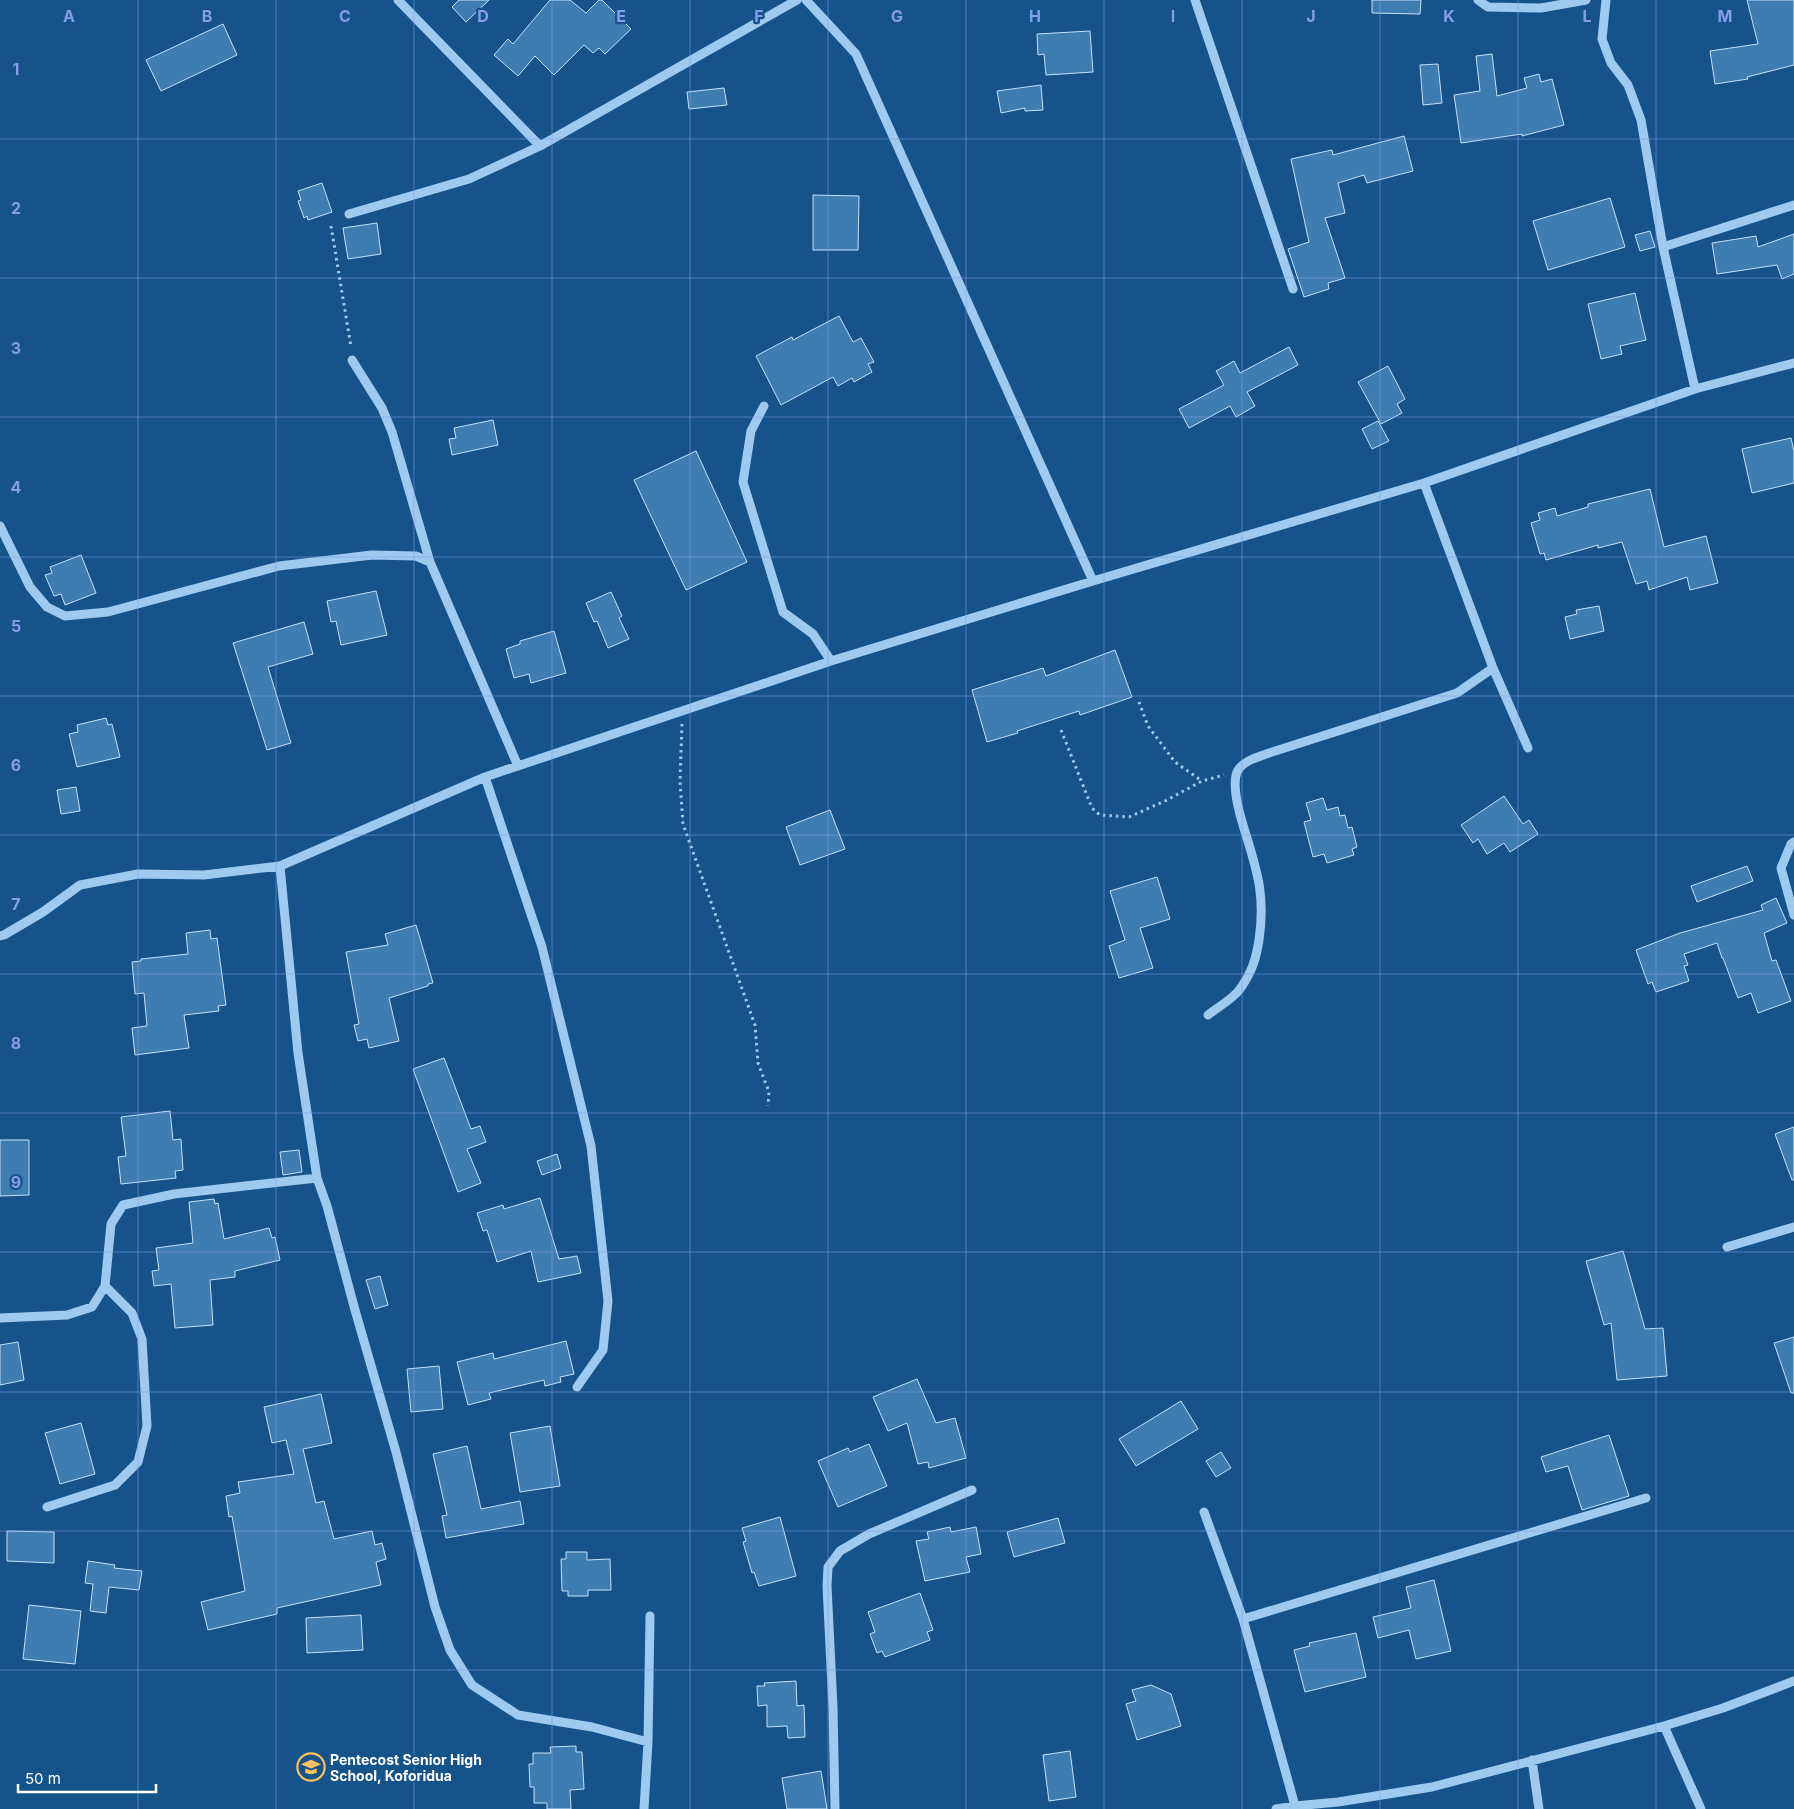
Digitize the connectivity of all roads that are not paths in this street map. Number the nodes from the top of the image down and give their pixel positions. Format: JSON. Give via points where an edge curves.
{"nodes":[{"id":1,"x":398,"y":0,"type":"edge"},
{"id":2,"x":797,"y":0,"type":"edge"},
{"id":3,"x":806,"y":0,"type":"edge"},
{"id":4,"x":1195,"y":0,"type":"edge"},
{"id":5,"x":1478,"y":0,"type":"edge"},
{"id":6,"x":1586,"y":0,"type":"edge"},
{"id":7,"x":1606,"y":0,"type":"edge"},
{"id":8,"x":540,"y":146,"type":"junction"},
{"id":9,"x":1794,"y":205,"type":"edge"},
{"id":10,"x":349,"y":214,"type":"dead end"},
{"id":11,"x":1663,"y":247,"type":"junction"},
{"id":12,"x":1293,"y":288,"type":"dead end"},
{"id":13,"x":352,"y":360,"type":"road end"},
{"id":14,"x":1794,"y":363,"type":"edge"},
{"id":15,"x":1695,"y":390,"type":"junction"},
{"id":16,"x":764,"y":406,"type":"dead end"},
{"id":17,"x":1424,"y":483,"type":"junction"},
{"id":18,"x":0,"y":526,"type":"edge"},
{"id":19,"x":430,"y":562,"type":"junction"},
{"id":20,"x":1093,"y":581,"type":"junction"},
{"id":21,"x":831,"y":661,"type":"junction"},
{"id":22,"x":1493,"y":668,"type":"junction"},
{"id":23,"x":1528,"y":748,"type":"dead end"},
{"id":24,"x":518,"y":766,"type":"junction"},
{"id":25,"x":485,"y":777,"type":"junction"},
{"id":26,"x":1794,"y":842,"type":"edge"},
{"id":27,"x":280,"y":866,"type":"junction"},
{"id":28,"x":1794,"y":915,"type":"edge"},
{"id":29,"x":0,"y":936,"type":"edge"},
{"id":30,"x":1208,"y":1015,"type":"dead end"},
{"id":31,"x":317,"y":1178,"type":"junction"},
{"id":32,"x":1794,"y":1227,"type":"edge"},
{"id":33,"x":1726,"y":1247,"type":"dead end"},
{"id":34,"x":105,"y":1286,"type":"junction"},
{"id":35,"x":0,"y":1318,"type":"edge"},
{"id":36,"x":577,"y":1387,"type":"dead end"},
{"id":37,"x":972,"y":1490,"type":"dead end"},
{"id":38,"x":1646,"y":1498,"type":"dead end"},
{"id":39,"x":48,"y":1507,"type":"dead end"},
{"id":40,"x":1204,"y":1512,"type":"dead end"},
{"id":41,"x":650,"y":1616,"type":"dead end"},
{"id":42,"x":1243,"y":1619,"type":"junction"},
{"id":43,"x":1794,"y":1681,"type":"edge"},
{"id":44,"x":1664,"y":1726,"type":"junction"},
{"id":45,"x":648,"y":1742,"type":"junction"},
{"id":46,"x":1532,"y":1760,"type":"junction"},
{"id":47,"x":1295,"y":1806,"type":"junction"},
{"id":48,"x":1339,"y":1806,"type":"edge"},
{"id":49,"x":644,"y":1809,"type":"edge"},
{"id":50,"x":835,"y":1809,"type":"edge"},
{"id":51,"x":1276,"y":1809,"type":"edge"},
{"id":52,"x":1539,"y":1809,"type":"edge"},
{"id":53,"x":1701,"y":1809,"type":"edge"}],
"edges":[{"from":1,"to":8,"type":"street"},
{"from":2,"to":8,"type":"street"},
{"from":3,"to":20,"type":"street","via":[[856,54]]},
{"from":4,"to":12,"type":"street"},
{"from":5,"to":6,"type":"street","via":[[1488,7],[1541,8]]},
{"from":7,"to":11,"type":"street","via":[[1602,39],[1611,63],[1628,85],[1641,120]]},
{"from":8,"to":10,"type":"street","via":[[469,179]]},
{"from":9,"to":11,"type":"street"},
{"from":11,"to":15,"type":"street"},
{"from":13,"to":19,"type":"street","via":[[382,408],[392,432]]},
{"from":14,"to":15,"type":"street"},
{"from":15,"to":17,"type":"street"},
{"from":16,"to":21,"type":"street","via":[[751,431],[743,482],[783,612],[813,634]]},
{"from":17,"to":20,"type":"street"},
{"from":17,"to":22,"type":"street"},
{"from":18,"to":19,"type":"street","via":[[30,587],[47,607],[65,616],[108,612],[279,566],[372,555],[416,556]]},
{"from":19,"to":24,"type":"street"},
{"from":20,"to":21,"type":"street"},
{"from":21,"to":24,"type":"street"},
{"from":22,"to":23,"type":"street"},
{"from":22,"to":30,"type":"street","via":[[1457,694],[1246,762],[1237,772],[1238,810],[1257,870],[1261,921],[1255,964],[1239,990]]},
{"from":24,"to":25,"type":"street"},
{"from":25,"to":27,"type":"street"},
{"from":25,"to":36,"type":"street","via":[[542,947],[591,1146],[608,1301],[603,1350]]},
{"from":26,"to":28,"type":"street","via":[[1781,868]]},
{"from":27,"to":29,"type":"street","via":[[204,875],[138,874],[80,885],[43,912]]},
{"from":27,"to":31,"type":"street","via":[[298,1053]]},
{"from":31,"to":34,"type":"street","via":[[174,1194],[123,1204],[111,1224]]},
{"from":31,"to":45,"type":"street","via":[[396,1452],[435,1607],[450,1650],[472,1685],[518,1715],[592,1727]]},
{"from":32,"to":33,"type":"street"},
{"from":34,"to":35,"type":"street","via":[[92,1307],[67,1315]]},
{"from":34,"to":39,"type":"street","via":[[132,1313],[142,1339],[147,1426],[138,1462],[115,1485]]},
{"from":37,"to":50,"type":"street","via":[[869,1534],[840,1551],[828,1567]]},
{"from":38,"to":42,"type":"street"},
{"from":40,"to":42,"type":"street"},
{"from":41,"to":45,"type":"street"},
{"from":42,"to":47,"type":"street"},
{"from":43,"to":44,"type":"street"},
{"from":44,"to":46,"type":"street"},
{"from":44,"to":53,"type":"street"},
{"from":45,"to":49,"type":"street"},
{"from":46,"to":48,"type":"street","via":[[1432,1787]]},
{"from":46,"to":52,"type":"street"},
{"from":47,"to":48,"type":"street"},
{"from":47,"to":51,"type":"street"}]}
